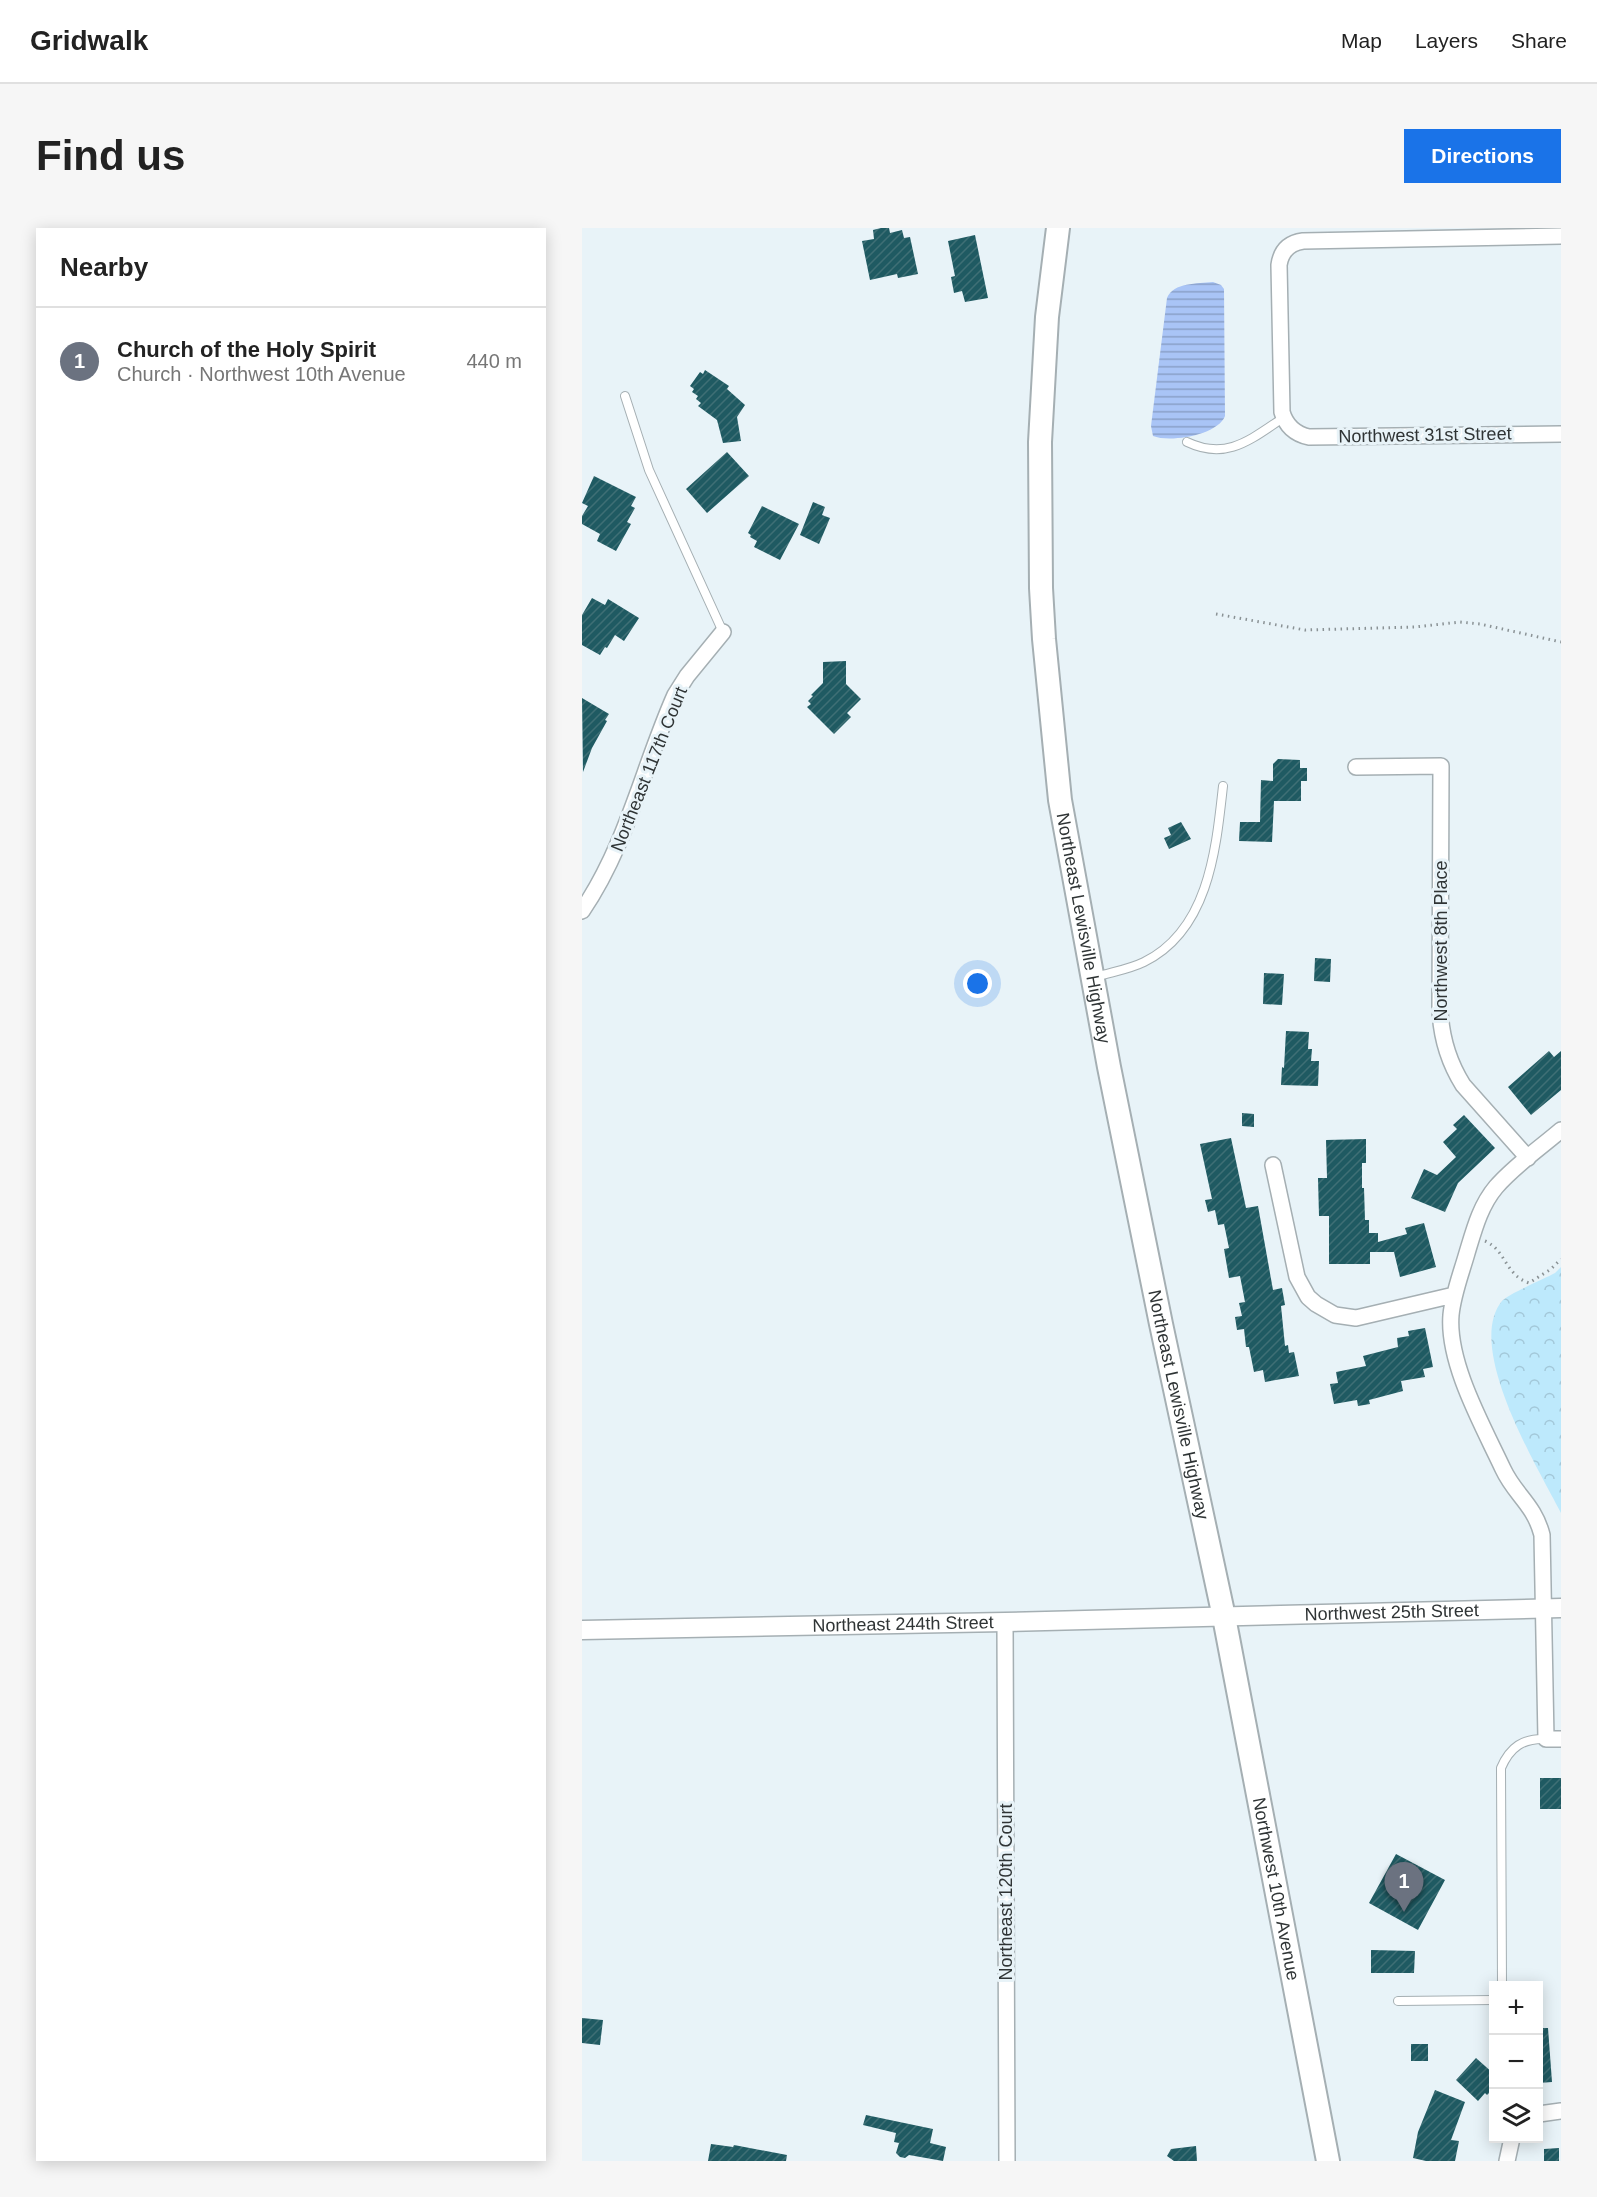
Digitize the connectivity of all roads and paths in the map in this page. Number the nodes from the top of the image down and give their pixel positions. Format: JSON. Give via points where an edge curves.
{"nodes":[{"id":1,"x":1058,"y":228,"type":"edge"},
{"id":2,"x":1481,"y":233,"type":"edge"},
{"id":3,"x":1561,"y":236,"type":"edge"},
{"id":4,"x":625,"y":396,"type":"dead end"},
{"id":5,"x":1287,"y":423,"type":"junction"},
{"id":6,"x":1561,"y":434,"type":"edge"},
{"id":7,"x":1187,"y":442,"type":"dead end"},
{"id":8,"x":1216,"y":614,"type":"dead end"},
{"id":9,"x":723,"y":632,"type":"joint"},
{"id":10,"x":1561,"y":642,"type":"edge"},
{"id":11,"x":1356,"y":767,"type":"dead end"},
{"id":12,"x":1223,"y":786,"type":"dead end"},
{"id":13,"x":582,"y":911,"type":"edge"},
{"id":14,"x":1092,"y":979,"type":"junction"},
{"id":15,"x":1561,"y":1130,"type":"edge"},
{"id":16,"x":1528,"y":1158,"type":"junction"},
{"id":17,"x":1273,"y":1165,"type":"dead end"},
{"id":18,"x":1473,"y":1236,"type":"junction"},
{"id":19,"x":1561,"y":1259,"type":"edge"},
{"id":20,"x":1454,"y":1295,"type":"junction"},
{"id":21,"x":1552,"y":1608,"type":"edge"},
{"id":22,"x":1224,"y":1617,"type":"junction"},
{"id":23,"x":1005,"y":1622,"type":"junction"},
{"id":24,"x":582,"y":1630,"type":"edge"},
{"id":25,"x":1553,"y":1739,"type":"edge"},
{"id":26,"x":1502,"y":1981,"type":"edge"},
{"id":27,"x":1489,"y":2000,"type":"edge"},
{"id":28,"x":1398,"y":2001,"type":"dead end"},
{"id":29,"x":1561,"y":2111,"type":"edge"},
{"id":30,"x":1543,"y":2113,"type":"edge"},
{"id":31,"x":1511,"y":2143,"type":"edge"},
{"id":32,"x":1007,"y":2161,"type":"edge"},
{"id":33,"x":1328,"y":2161,"type":"edge"},
{"id":34,"x":1508,"y":2161,"type":"edge"}],
"edges":[{"from":1,"to":14,"type":"main road","name":"Northeast Lewisville Highway","via":[[1047,317],[1040,442],[1041,598],[1060,800]]},
{"from":2,"to":3,"type":"street"},
{"from":2,"to":5,"type":"street","via":[[1291,244],[1280,259]]},
{"from":4,"to":9,"type":"lane","via":[[649,470]]},
{"from":5,"to":6,"type":"street","name":"Northwest 31st Street","via":[[1309,437]]},
{"from":5,"to":7,"type":"lane","via":[[1225,450]]},
{"from":8,"to":10,"type":"path","via":[[1305,630],[1460,622]]},
{"from":9,"to":13,"type":"street","name":"Northeast 117th Court","via":[[675,695],[624,832],[603,878]]},
{"from":11,"to":16,"type":"street","name":"Northwest 8th Place","via":[[1441,766],[1443,1041],[1463,1085]]},
{"from":12,"to":14,"type":"lane","via":[[1216,848],[1204,890],[1188,924],[1164,950],[1144,962]]},
{"from":14,"to":22,"type":"main road","name":"Northeast Lewisville Highway"},
{"from":15,"to":16,"type":"street"},
{"from":16,"to":18,"type":"street","via":[[1489,1197]]},
{"from":17,"to":20,"type":"street","via":[[1297,1277],[1308,1297],[1326,1311],[1346,1318],[1367,1317]]},
{"from":18,"to":19,"type":"path","via":[[1493,1245],[1517,1279],[1529,1282]]},
{"from":18,"to":20,"type":"street"},
{"from":20,"to":21,"type":"street","via":[[1451,1333],[1459,1372],[1504,1472],[1539,1523]]},
{"from":21,"to":22,"type":"street","name":"Northwest 25th Street"},
{"from":21,"to":25,"type":"street"},
{"from":22,"to":23,"type":"street","name":"Northeast 244th Street"},
{"from":22,"to":33,"type":"main road","name":"Northwest 10th Avenue"},
{"from":23,"to":24,"type":"street","name":"Northeast 244th Street"},
{"from":23,"to":32,"type":"street","name":"Northeast 120th Court"},
{"from":25,"to":26,"type":"lane","via":[[1523,1742],[1505,1757],[1501,1768]]},
{"from":27,"to":28,"type":"lane"},
{"from":29,"to":30,"type":"street"},
{"from":31,"to":34,"type":"street"}]}
